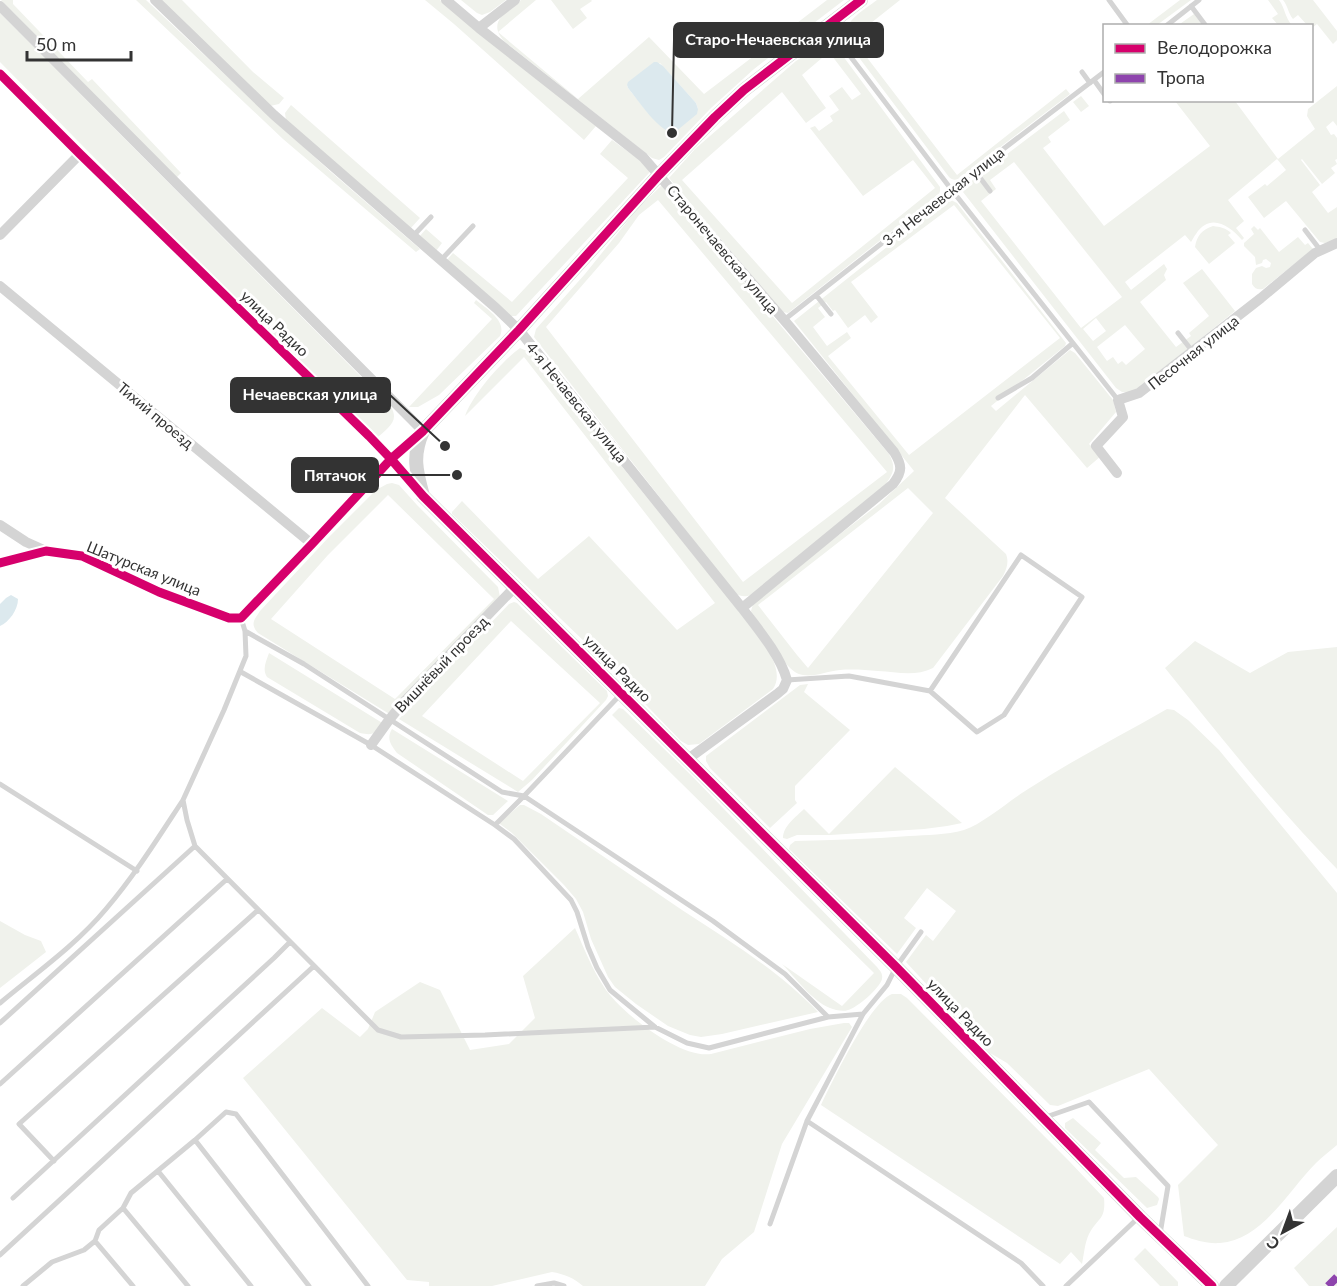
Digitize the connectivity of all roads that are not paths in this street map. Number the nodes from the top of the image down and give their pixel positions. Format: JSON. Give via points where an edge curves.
{"nodes":[{"id":1,"x":155,"y":0,"type":"edge"},
{"id":2,"x":446,"y":0,"type":"edge"},
{"id":3,"x":514,"y":0,"type":"edge"},
{"id":4,"x":861,"y":0,"type":"edge"},
{"id":5,"x":1109,"y":0,"type":"edge"},
{"id":6,"x":1199,"y":0,"type":"edge"},
{"id":7,"x":0,"y":6,"type":"edge"},
{"id":8,"x":1191,"y":6,"type":"junction"},
{"id":9,"x":1127,"y":24,"type":"edge"},
{"id":10,"x":1168,"y":24,"type":"edge"},
{"id":11,"x":1204,"y":24,"type":"edge"},
{"id":12,"x":828,"y":26,"type":"junction"},
{"id":13,"x":479,"y":28,"type":"junction"},
{"id":14,"x":1082,"y":72,"type":"dead end"},
{"id":15,"x":1103,"y":73,"type":"edge"},
{"id":16,"x":0,"y":74,"type":"edge"},
{"id":17,"x":1092,"y":82,"type":"junction"},
{"id":18,"x":1103,"y":93,"type":"edge"},
{"id":19,"x":80,"y":154,"type":"junction"},
{"id":20,"x":975,"y":171,"type":"junction"},
{"id":21,"x":659,"y":174,"type":"junction"},
{"id":22,"x":951,"y":189,"type":"junction"},
{"id":23,"x":990,"y":191,"type":"dead end"},
{"id":24,"x":431,"y":217,"type":"dead end"},
{"id":25,"x":473,"y":226,"type":"dead end"},
{"id":26,"x":1305,"y":230,"type":"dead end"},
{"id":27,"x":0,"y":235,"type":"edge"},
{"id":28,"x":414,"y":236,"type":"junction"},
{"id":29,"x":1337,"y":243,"type":"edge"},
{"id":30,"x":1321,"y":251,"type":"junction"},
{"id":31,"x":441,"y":260,"type":"junction"},
{"id":32,"x":0,"y":286,"type":"edge"},
{"id":33,"x":816,"y":295,"type":"junction"},
{"id":34,"x":831,"y":314,"type":"dead end"},
{"id":35,"x":784,"y":320,"type":"junction"},
{"id":36,"x":519,"y":330,"type":"junction"},
{"id":37,"x":1178,"y":333,"type":"dead end"},
{"id":38,"x":1073,"y":343,"type":"junction"},
{"id":39,"x":1193,"y":352,"type":"junction"},
{"id":40,"x":998,"y":398,"type":"dead end"},
{"id":41,"x":1118,"y":400,"type":"junction"},
{"id":42,"x":423,"y":430,"type":"junction"},
{"id":43,"x":391,"y":459,"type":"junction"},
{"id":44,"x":1117,"y":473,"type":"dead end"},
{"id":45,"x":423,"y":496,"type":"junction"},
{"id":46,"x":0,"y":525,"type":"edge"},
{"id":47,"x":312,"y":544,"type":"junction"},
{"id":48,"x":46,"y":551,"type":"junction"},
{"id":49,"x":0,"y":562,"type":"edge"},
{"id":50,"x":515,"y":587,"type":"junction"},
{"id":51,"x":742,"y":608,"type":"junction"},
{"id":52,"x":241,"y":618,"type":"junction"},
{"id":53,"x":245,"y":631,"type":"junction"},
{"id":54,"x":241,"y":672,"type":"junction"},
{"id":55,"x":787,"y":680,"type":"junction"},
{"id":56,"x":930,"y":691,"type":"junction"},
{"id":57,"x":621,"y":693,"type":"junction"},
{"id":58,"x":389,"y":720,"type":"junction"},
{"id":59,"x":371,"y":745,"type":"junction"},
{"id":60,"x":688,"y":759,"type":"junction"},
{"id":61,"x":0,"y":784,"type":"edge"},
{"id":62,"x":524,"y":796,"type":"junction"},
{"id":63,"x":183,"y":800,"type":"junction"},
{"id":64,"x":495,"y":825,"type":"junction"},
{"id":65,"x":195,"y":846,"type":"junction"},
{"id":66,"x":136,"y":871,"type":"junction"},
{"id":67,"x":227,"y":879,"type":"junction"},
{"id":68,"x":258,"y":910,"type":"junction"},
{"id":69,"x":921,"y":932,"type":"dead end"},
{"id":70,"x":290,"y":942,"type":"junction"},
{"id":71,"x":314,"y":966,"type":"junction"},
{"id":72,"x":896,"y":967,"type":"junction"},
{"id":73,"x":0,"y":1003,"type":"edge"},
{"id":74,"x":863,"y":1014,"type":"junction"},
{"id":75,"x":828,"y":1017,"type":"junction"},
{"id":76,"x":0,"y":1023,"type":"edge"},
{"id":77,"x":655,"y":1027,"type":"junction"},
{"id":78,"x":0,"y":1084,"type":"edge"},
{"id":79,"x":1043,"y":1118,"type":"junction"},
{"id":80,"x":807,"y":1121,"type":"junction"},
{"id":81,"x":195,"y":1140,"type":"junction"},
{"id":82,"x":54,"y":1161,"type":"junction"},
{"id":83,"x":158,"y":1171,"type":"junction"},
{"id":84,"x":1337,"y":1176,"type":"edge"},
{"id":85,"x":14,"y":1198,"type":"dead end"},
{"id":86,"x":123,"y":1208,"type":"junction"},
{"id":87,"x":1140,"y":1217,"type":"junction"},
{"id":88,"x":770,"y":1224,"type":"dead end"},
{"id":89,"x":1160,"y":1236,"type":"junction"},
{"id":90,"x":95,"y":1241,"type":"junction"},
{"id":91,"x":0,"y":1256,"type":"edge"},
{"id":92,"x":131,"y":1285,"type":"edge"},
{"id":93,"x":23,"y":1286,"type":"edge"},
{"id":94,"x":188,"y":1286,"type":"edge"},
{"id":95,"x":251,"y":1286,"type":"edge"},
{"id":96,"x":309,"y":1286,"type":"edge"},
{"id":97,"x":368,"y":1286,"type":"edge"},
{"id":98,"x":537,"y":1286,"type":"edge"},
{"id":99,"x":564,"y":1286,"type":"edge"},
{"id":100,"x":1043,"y":1286,"type":"edge"},
{"id":101,"x":1066,"y":1286,"type":"edge"},
{"id":102,"x":1212,"y":1286,"type":"edge"},
{"id":103,"x":1226,"y":1286,"type":"edge"}],
"edges":[{"from":1,"to":28,"type":"street","name":"4-я Нечаевская улица","via":[[274,115]]},
{"from":2,"to":13,"type":"street","name":"Старонечаевская улица"},
{"from":3,"to":13,"type":"street"},
{"from":4,"to":12,"type":"street"},
{"from":5,"to":9,"type":"lane"},
{"from":6,"to":8,"type":"lane"},
{"from":7,"to":42,"type":"street","name":"улица Радио"},
{"from":8,"to":10,"type":"lane"},
{"from":8,"to":11,"type":"lane"},
{"from":12,"to":21,"type":"street","via":[[744,90]]},
{"from":12,"to":22,"type":"lane"},
{"from":13,"to":21,"type":"street","name":"Старонечаевская улица","via":[[643,157]]},
{"from":14,"to":17,"type":"lane"},
{"from":15,"to":17,"type":"lane","name":"3-я Нечаевская улица"},
{"from":16,"to":19,"type":"street","name":"улица Радио"},
{"from":17,"to":18,"type":"lane"},
{"from":17,"to":20,"type":"lane","name":"3-я Нечаевская улица"},
{"from":19,"to":27,"type":"street"},
{"from":19,"to":43,"type":"street","name":"улица Радио"},
{"from":20,"to":22,"type":"lane","name":"3-я Нечаевская улица"},
{"from":20,"to":23,"type":"lane"},
{"from":21,"to":35,"type":"street","name":"Старонечаевская улица"},
{"from":21,"to":36,"type":"street"},
{"from":22,"to":33,"type":"lane","name":"3-я Нечаевская улица"},
{"from":22,"to":38,"type":"lane"},
{"from":24,"to":28,"type":"lane"},
{"from":25,"to":31,"type":"lane"},
{"from":26,"to":30,"type":"lane"},
{"from":28,"to":31,"type":"street","name":"4-я Нечаевская улица"},
{"from":29,"to":30,"type":"street","name":"Песочная улица"},
{"from":30,"to":39,"type":"street","name":"Песочная улица"},
{"from":31,"to":36,"type":"street","name":"4-я Нечаевская улица"},
{"from":32,"to":47,"type":"street","name":"Тихий проезд"},
{"from":33,"to":34,"type":"lane"},
{"from":33,"to":35,"type":"lane","name":"3-я Нечаевская улица"},
{"from":35,"to":51,"type":"street","name":"Старонечаевская улица","via":[[894,452],[901,468],[893,484]]},
{"from":36,"to":42,"type":"street"},
{"from":36,"to":51,"type":"street","name":"4-я Нечаевская улица"},
{"from":37,"to":39,"type":"lane"},
{"from":38,"to":40,"type":"lane","via":[[1032,378]]},
{"from":38,"to":41,"type":"lane"},
{"from":39,"to":41,"type":"street","name":"Песочная улица","via":[[1139,393]]},
{"from":41,"to":44,"type":"street","via":[[1123,417],[1096,446]]},
{"from":42,"to":43,"type":"street"},
{"from":42,"to":45,"type":"street","via":[[415,454]]},
{"from":43,"to":45,"type":"street","name":"улица Радио"},
{"from":43,"to":47,"type":"street"},
{"from":45,"to":50,"type":"street","name":"улица Радио"},
{"from":46,"to":48,"type":"street"},
{"from":47,"to":52,"type":"street"},
{"from":48,"to":49,"type":"street","name":"Шатурская улица"},
{"from":48,"to":52,"type":"street","name":"Шатурская улица","via":[[82,556],[159,592],[229,618]]},
{"from":50,"to":57,"type":"street","name":"улица Радио"},
{"from":50,"to":58,"type":"street","name":"Вишнёвый проезд"},
{"from":51,"to":55,"type":"street","name":"4-я Нечаевская улица","via":[[775,654]]},
{"from":52,"to":53,"type":"lane"},
{"from":53,"to":54,"type":"lane","via":[[246,656]]},
{"from":53,"to":58,"type":"lane"},
{"from":54,"to":59,"type":"lane"},
{"from":54,"to":63,"type":"lane"},
{"from":55,"to":56,"type":"lane","via":[[849,676]]},
{"from":55,"to":60,"type":"street","via":[[777,694]]},
{"from":56,"to":56,"type":"lane","via":[[977,732],[986,727],[1004,715],[1082,597],[1021,555]]},
{"from":57,"to":60,"type":"street","name":"улица Радио"},
{"from":57,"to":62,"type":"lane"},
{"from":58,"to":59,"type":"street","name":"Вишнёвый проезд"},
{"from":58,"to":62,"type":"lane","via":[[502,792]]},
{"from":59,"to":64,"type":"lane"},
{"from":60,"to":72,"type":"street","name":"улица Радио"},
{"from":61,"to":66,"type":"lane"},
{"from":62,"to":64,"type":"lane"},
{"from":62,"to":75,"type":"lane","via":[[713,921],[785,974]]},
{"from":63,"to":65,"type":"lane"},
{"from":63,"to":66,"type":"lane"},
{"from":64,"to":77,"type":"lane","via":[[514,839],[571,900],[604,981]]},
{"from":65,"to":67,"type":"lane"},
{"from":65,"to":76,"type":"lane"},
{"from":66,"to":73,"type":"lane","via":[[105,911]]},
{"from":67,"to":68,"type":"lane"},
{"from":67,"to":78,"type":"lane"},
{"from":68,"to":70,"type":"lane"},
{"from":68,"to":82,"type":"lane","via":[[19,1124]]},
{"from":69,"to":72,"type":"lane"},
{"from":70,"to":71,"type":"lane"},
{"from":70,"to":82,"type":"lane"},
{"from":71,"to":77,"type":"lane","via":[[378,1030],[401,1037]]},
{"from":71,"to":91,"type":"lane"},
{"from":72,"to":74,"type":"lane"},
{"from":72,"to":79,"type":"street","name":"улица Радио"},
{"from":74,"to":75,"type":"lane"},
{"from":74,"to":80,"type":"lane"},
{"from":75,"to":77,"type":"lane","via":[[709,1048],[687,1043]]},
{"from":79,"to":87,"type":"street","name":"улица Радио"},
{"from":79,"to":89,"type":"lane","via":[[1089,1102],[1168,1186]]},
{"from":80,"to":88,"type":"lane"},
{"from":80,"to":100,"type":"lane","via":[[1021,1263]]},
{"from":81,"to":83,"type":"lane"},
{"from":81,"to":96,"type":"lane"},
{"from":81,"to":97,"type":"lane","via":[[226,1112],[236,1114]]},
{"from":82,"to":85,"type":"lane"},
{"from":83,"to":86,"type":"lane","via":[[131,1193]]},
{"from":83,"to":95,"type":"lane"},
{"from":84,"to":103,"type":"street"},
{"from":86,"to":90,"type":"lane","via":[[99,1230]]},
{"from":86,"to":94,"type":"lane"},
{"from":87,"to":89,"type":"street","name":"улица Радио"},
{"from":87,"to":101,"type":"lane"},
{"from":89,"to":102,"type":"street","name":"улица Радио"},
{"from":90,"to":92,"type":"lane"},
{"from":90,"to":93,"type":"lane","via":[[84,1250],[52,1262]]},
{"from":98,"to":99,"type":"lane"}]}
